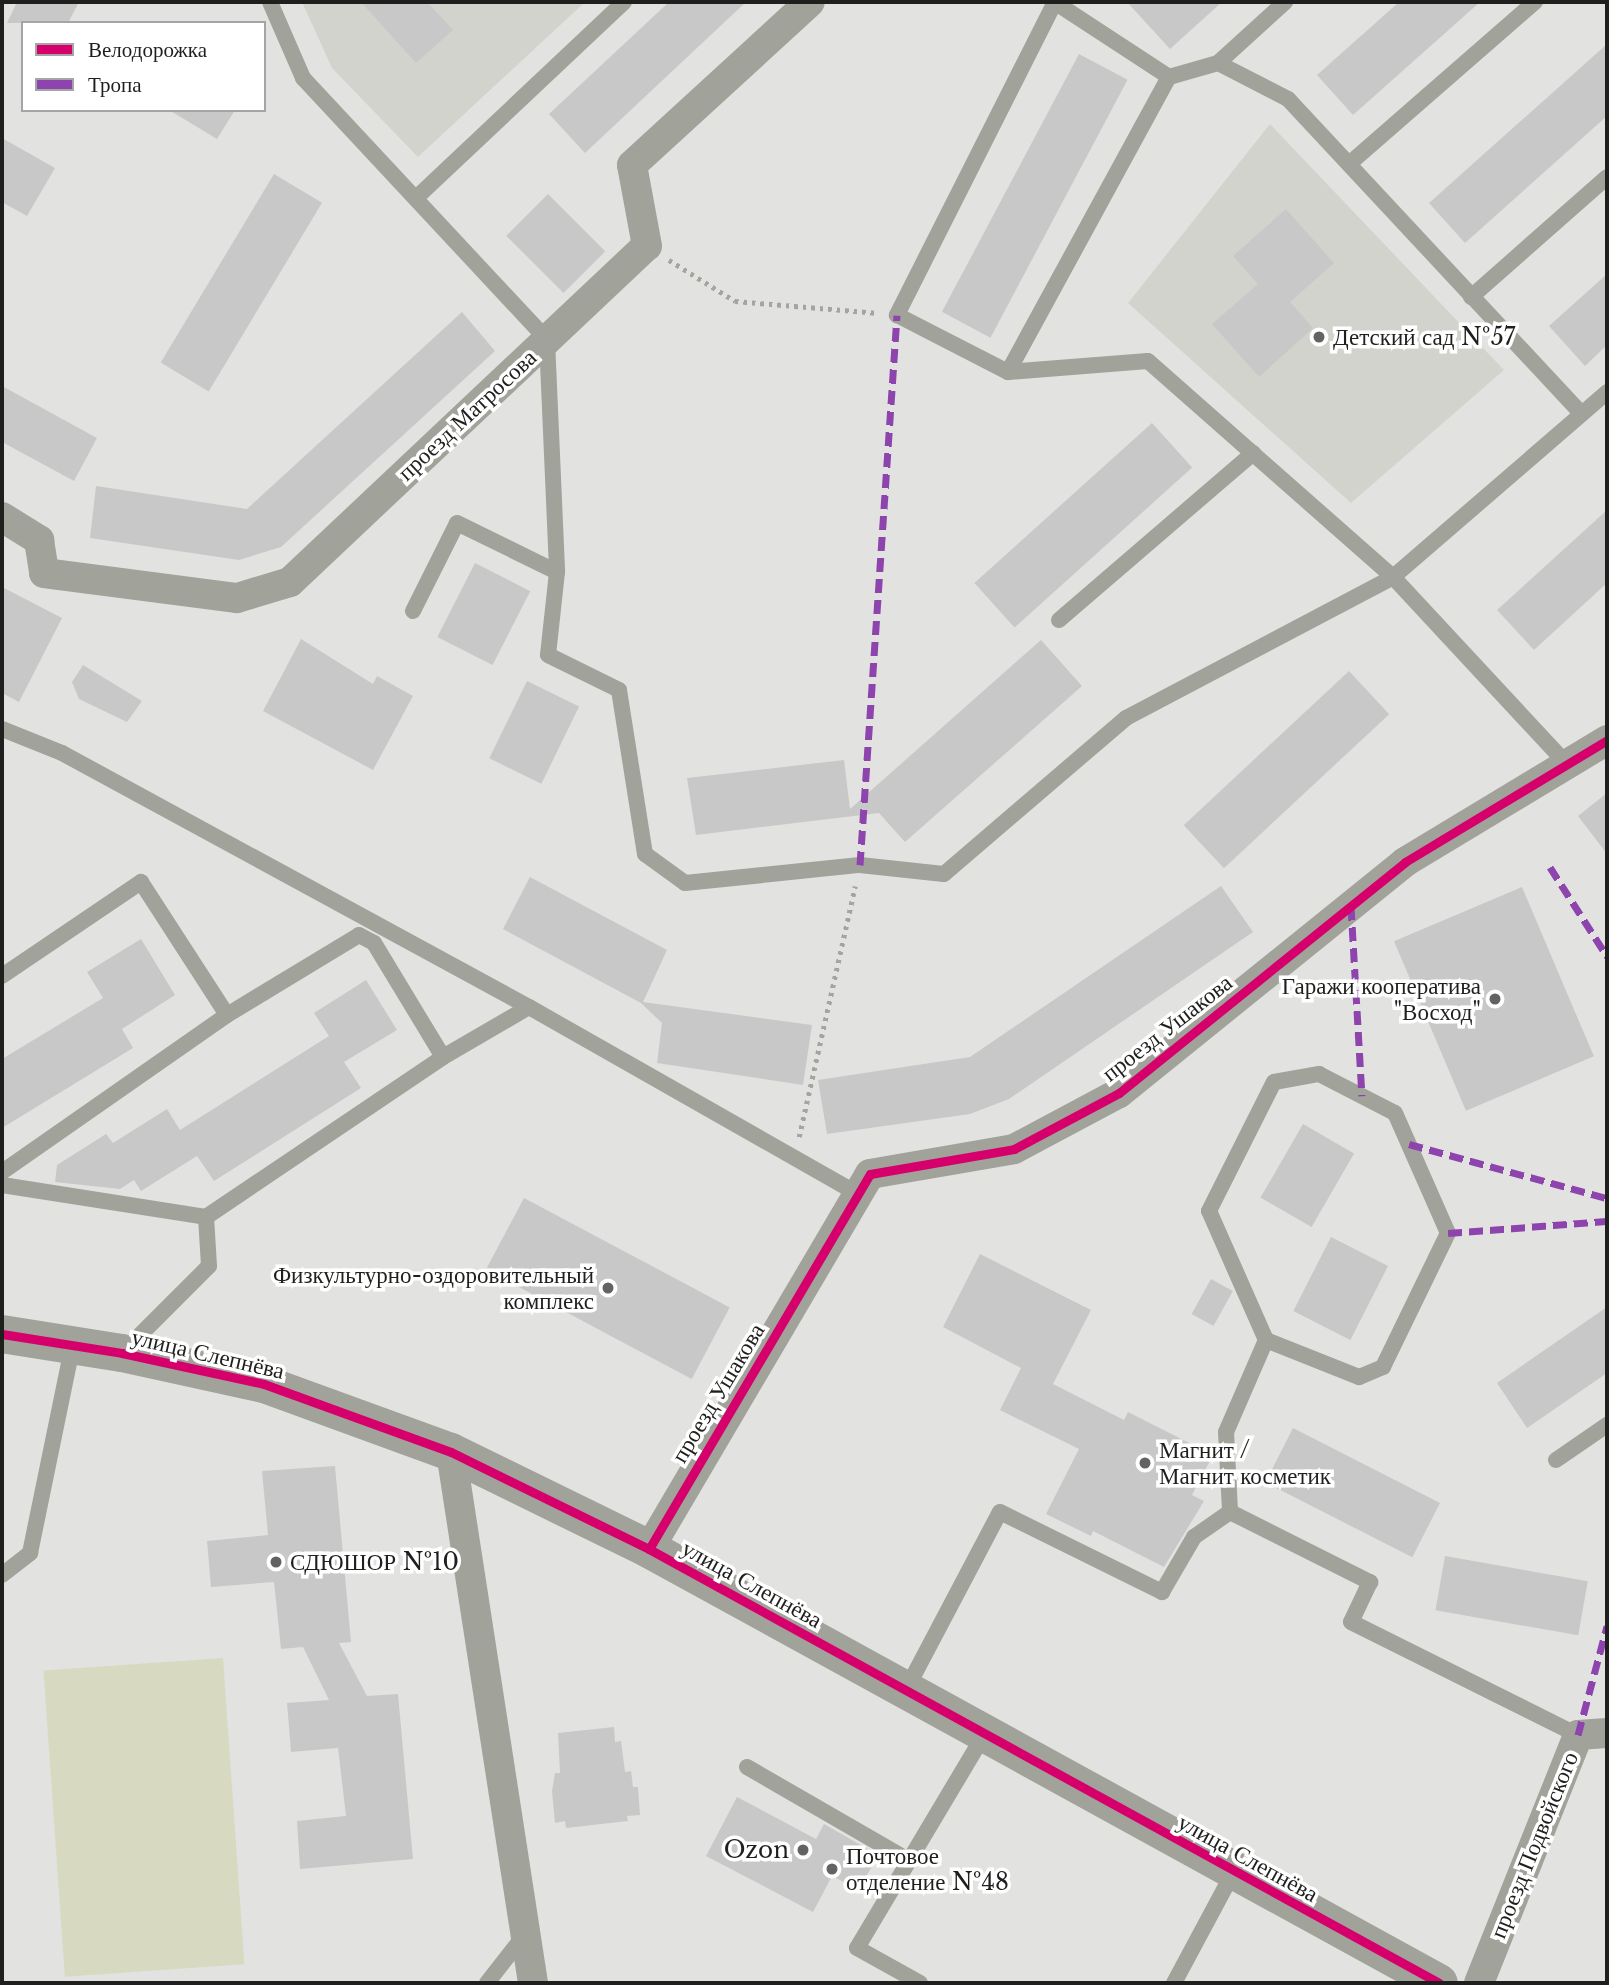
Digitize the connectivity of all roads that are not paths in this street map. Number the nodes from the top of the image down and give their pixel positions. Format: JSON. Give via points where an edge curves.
{"nodes":[{"id":1,"x":270,"y":2,"type":"edge"},
{"id":2,"x":624,"y":2,"type":"edge"},
{"id":3,"x":810,"y":2,"type":"edge"},
{"id":4,"x":1285,"y":2,"type":"edge"},
{"id":5,"x":1535,"y":2,"type":"edge"},
{"id":6,"x":1055,"y":3,"type":"edge"},
{"id":7,"x":1219,"y":63,"type":"junction"},
{"id":8,"x":1169,"y":77,"type":"junction"},
{"id":9,"x":1349,"y":164,"type":"junction"},
{"id":10,"x":1607,"y":177,"type":"edge"},
{"id":11,"x":416,"y":198,"type":"junction"},
{"id":12,"x":1471,"y":297,"type":"junction"},
{"id":13,"x":547,"y":340,"type":"junction"},
{"id":14,"x":1008,"y":372,"type":"junction"},
{"id":15,"x":1607,"y":392,"type":"edge"},
{"id":16,"x":1581,"y":413,"type":"junction"},
{"id":17,"x":1253,"y":453,"type":"junction"},
{"id":18,"x":2,"y":517,"type":"edge"},
{"id":19,"x":557,"y":572,"type":"junction"},
{"id":20,"x":1393,"y":577,"type":"junction"},
{"id":21,"x":414,"y":611,"type":"dead end"},
{"id":22,"x":1059,"y":620,"type":"dead end"},
{"id":23,"x":2,"y":729,"type":"edge"},
{"id":24,"x":1607,"y":740,"type":"edge"},
{"id":25,"x":1567,"y":764,"type":"junction"},
{"id":26,"x":2,"y":976,"type":"edge"},
{"id":27,"x":529,"y":1007,"type":"junction"},
{"id":28,"x":227,"y":1015,"type":"junction"},
{"id":29,"x":443,"y":1057,"type":"junction"},
{"id":30,"x":2,"y":1172,"type":"edge"},
{"id":31,"x":2,"y":1185,"type":"edge"},
{"id":32,"x":858,"y":1195,"type":"junction"},
{"id":33,"x":206,"y":1217,"type":"junction"},
{"id":34,"x":2,"y":1334,"type":"edge"},
{"id":35,"x":1266,"y":1340,"type":"junction"},
{"id":36,"x":73,"y":1344,"type":"junction"},
{"id":37,"x":122,"y":1353,"type":"junction"},
{"id":38,"x":1607,"y":1425,"type":"edge"},
{"id":39,"x":451,"y":1452,"type":"junction"},
{"id":40,"x":1556,"y":1460,"type":"dead end"},
{"id":41,"x":1230,"y":1512,"type":"junction"},
{"id":42,"x":649,"y":1549,"type":"junction"},
{"id":43,"x":2,"y":1575,"type":"edge"},
{"id":44,"x":906,"y":1690,"type":"junction"},
{"id":45,"x":985,"y":1733,"type":"junction"},
{"id":46,"x":1607,"y":1733,"type":"edge"},
{"id":47,"x":1578,"y":1735,"type":"junction"},
{"id":48,"x":747,"y":1767,"type":"dead end"},
{"id":49,"x":908,"y":1860,"type":"junction"},
{"id":50,"x":1233,"y":1873,"type":"junction"},
{"id":51,"x":528,"y":1931,"type":"junction"},
{"id":52,"x":487,"y":1983,"type":"edge"},
{"id":53,"x":533,"y":1983,"type":"edge"},
{"id":54,"x":920,"y":1983,"type":"edge"},
{"id":55,"x":1174,"y":1983,"type":"edge"},
{"id":56,"x":1439,"y":1983,"type":"edge"},
{"id":57,"x":1479,"y":1983,"type":"edge"}],
"edges":[{"from":1,"to":11,"type":"lane","via":[[303,78]]},
{"from":2,"to":11,"type":"lane"},
{"from":3,"to":13,"type":"street","name":"проезд Матросова","via":[[632,165],[647,246]]},
{"from":4,"to":7,"type":"lane"},
{"from":5,"to":9,"type":"lane"},
{"from":6,"to":8,"type":"lane"},
{"from":6,"to":14,"type":"lane","via":[[898,315]]},
{"from":7,"to":8,"type":"lane"},
{"from":7,"to":9,"type":"lane","via":[[1288,99]]},
{"from":8,"to":14,"type":"lane"},
{"from":9,"to":12,"type":"lane"},
{"from":10,"to":12,"type":"lane"},
{"from":11,"to":13,"type":"lane"},
{"from":12,"to":16,"type":"lane"},
{"from":13,"to":18,"type":"street","name":"проезд Матросова","via":[[290,582],[237,598],[44,573],[39,540]]},
{"from":13,"to":19,"type":"lane"},
{"from":14,"to":17,"type":"lane","via":[[1148,361]]},
{"from":15,"to":16,"type":"lane"},
{"from":16,"to":20,"type":"lane"},
{"from":17,"to":20,"type":"lane"},
{"from":17,"to":22,"type":"lane"},
{"from":19,"to":20,"type":"lane","via":[[548,655],[619,690],[645,854],[685,883],[860,865],[944,874],[1126,718]]},
{"from":19,"to":21,"type":"lane","via":[[457,523]]},
{"from":20,"to":25,"type":"lane"},
{"from":23,"to":27,"type":"lane","via":[[62,753]]},
{"from":24,"to":25,"type":"street","name":"проезд Ушакова"},
{"from":25,"to":32,"type":"street","name":"проезд Ушакова","via":[[1405,862],[1119,1093],[1014,1149],[870,1174]]},
{"from":26,"to":28,"type":"lane","via":[[141,882]]},
{"from":27,"to":29,"type":"lane"},
{"from":27,"to":32,"type":"lane"},
{"from":28,"to":29,"type":"lane","via":[[359,935],[374,943]]},
{"from":28,"to":30,"type":"lane"},
{"from":29,"to":33,"type":"lane"},
{"from":31,"to":33,"type":"lane"},
{"from":32,"to":42,"type":"street","name":"проезд Ушакова"},
{"from":33,"to":37,"type":"lane","via":[[209,1266]]},
{"from":34,"to":36,"type":"street","name":"улица Слепнёва"},
{"from":35,"to":35,"type":"lane","via":[[1359,1377],[1383,1367],[1448,1233],[1395,1113],[1319,1074],[1274,1082],[1209,1211]]},
{"from":35,"to":41,"type":"lane","via":[[1226,1432]]},
{"from":36,"to":37,"type":"street","name":"улица Слепнёва"},
{"from":36,"to":43,"type":"lane","via":[[30,1553]]},
{"from":37,"to":39,"type":"street","name":"улица Слепнёва","via":[[264,1384]]},
{"from":38,"to":40,"type":"lane"},
{"from":39,"to":42,"type":"street","name":"улица Слепнёва"},
{"from":39,"to":51,"type":"street"},
{"from":41,"to":44,"type":"lane","via":[[1194,1537],[1162,1592],[1000,1512]]},
{"from":41,"to":47,"type":"lane","via":[[1370,1582],[1351,1622]]},
{"from":42,"to":44,"type":"street","name":"улица Слепнёва"},
{"from":44,"to":45,"type":"street","name":"улица Слепнёва"},
{"from":45,"to":49,"type":"lane"},
{"from":45,"to":50,"type":"street","name":"улица Слепнёва"},
{"from":46,"to":47,"type":"street","name":"проезд Подвойского"},
{"from":47,"to":57,"type":"street","name":"проезд Подвойского"},
{"from":48,"to":49,"type":"lane"},
{"from":49,"to":54,"type":"lane","via":[[857,1948]]},
{"from":50,"to":55,"type":"lane"},
{"from":50,"to":56,"type":"street","name":"улица Слепнёва"},
{"from":51,"to":52,"type":"lane"},
{"from":51,"to":53,"type":"street"}]}
